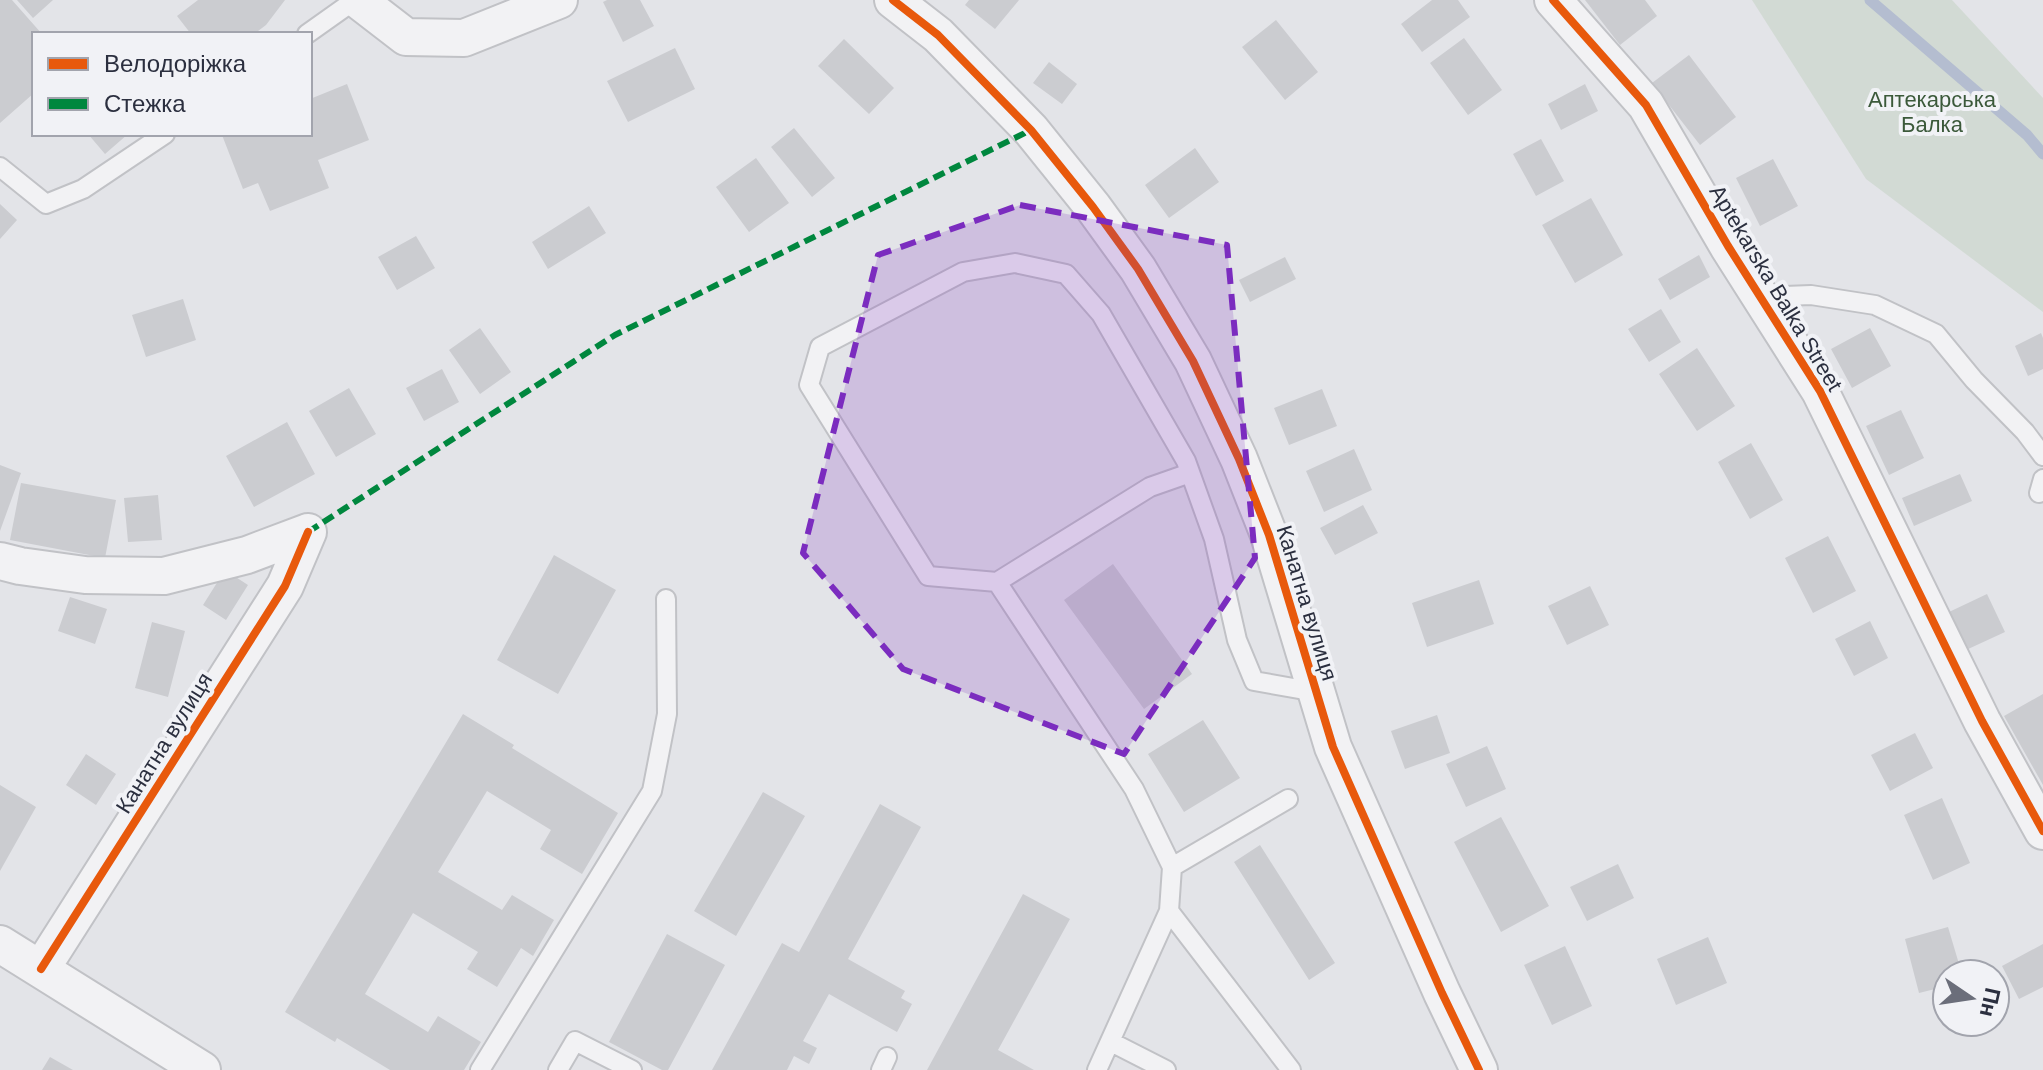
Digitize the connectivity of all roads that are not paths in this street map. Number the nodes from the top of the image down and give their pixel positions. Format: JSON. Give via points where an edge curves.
{"nodes":[{"id":1,"x":356,"y":0,"type":"edge"},
{"id":2,"x":559,"y":0,"type":"edge"},
{"id":3,"x":893,"y":0,"type":"edge"},
{"id":4,"x":1553,"y":0,"type":"edge"},
{"id":5,"x":310,"y":32,"type":"edge"},
{"id":6,"x":162,"y":136,"type":"edge"},
{"id":7,"x":0,"y":167,"type":"edge"},
{"id":8,"x":1761,"y":297,"type":"junction"},
{"id":9,"x":2043,"y":456,"type":"edge"},
{"id":10,"x":1190,"y":473,"type":"junction"},
{"id":11,"x":0,"y":561,"type":"edge"},
{"id":12,"x":997,"y":582,"type":"junction"},
{"id":13,"x":666,"y":599,"type":"dead end"},
{"id":14,"x":1316,"y":692,"type":"junction"},
{"id":15,"x":1288,"y":799,"type":"dead end"},
{"id":16,"x":2043,"y":831,"type":"edge"},
{"id":17,"x":1172,"y":867,"type":"junction"},
{"id":18,"x":1169,"y":911,"type":"junction"},
{"id":19,"x":0,"y":944,"type":"edge"},
{"id":20,"x":41,"y":969,"type":"junction"},
{"id":21,"x":1111,"y":1042,"type":"junction"},
{"id":22,"x":202,"y":1070,"type":"edge"},
{"id":23,"x":480,"y":1070,"type":"edge"},
{"id":24,"x":558,"y":1070,"type":"edge"},
{"id":25,"x":632,"y":1070,"type":"edge"},
{"id":26,"x":1097,"y":1070,"type":"edge"},
{"id":27,"x":1166,"y":1070,"type":"edge"},
{"id":28,"x":1291,"y":1070,"type":"edge"},
{"id":29,"x":1479,"y":1070,"type":"edge"}],
"edges":[{"from":1,"to":2,"type":"street","via":[[406,37],[464,38]]},
{"from":1,"to":5,"type":"lane"},
{"from":3,"to":14,"type":"street","name":"Канатна вулиця","via":[[938,35],[1031,130],[1138,269],[1193,361],[1239,459],[1269,535]]},
{"from":4,"to":8,"type":"street","name":"Aptekarska Balka Street","via":[[1646,105]]},
{"from":6,"to":7,"type":"lane","via":[[83,189],[46,204]]},
{"from":8,"to":9,"type":"lane","via":[[1811,295],[1875,305],[1936,334]]},
{"from":8,"to":16,"type":"street","name":"Aptekarska Balka Street","via":[[1820,391],[1982,721]]},
{"from":10,"to":12,"type":"lane","via":[[1150,487]]},
{"from":10,"to":12,"type":"lane","via":[[1101,314],[1066,274],[1015,263],[963,272],[820,347],[809,385],[928,576]]},
{"from":10,"to":14,"type":"lane","via":[[1214,539],[1237,640],[1254,681]]},
{"from":11,"to":20,"type":"street","name":"Канатна вулиця","via":[[85,575],[164,576],[247,555],[308,532],[285,586]]},
{"from":12,"to":17,"type":"lane","via":[[1134,789]]},
{"from":13,"to":23,"type":"lane","via":[[667,714],[652,791]]},
{"from":14,"to":29,"type":"street","name":"Канатна вулиця","via":[[1333,747]]},
{"from":15,"to":17,"type":"lane"},
{"from":17,"to":18,"type":"lane"},
{"from":18,"to":21,"type":"lane"},
{"from":18,"to":28,"type":"lane"},
{"from":19,"to":20,"type":"street"},
{"from":20,"to":22,"type":"street"},
{"from":21,"to":26,"type":"lane"},
{"from":21,"to":27,"type":"lane"},
{"from":24,"to":25,"type":"lane","via":[[575,1041]]}]}
